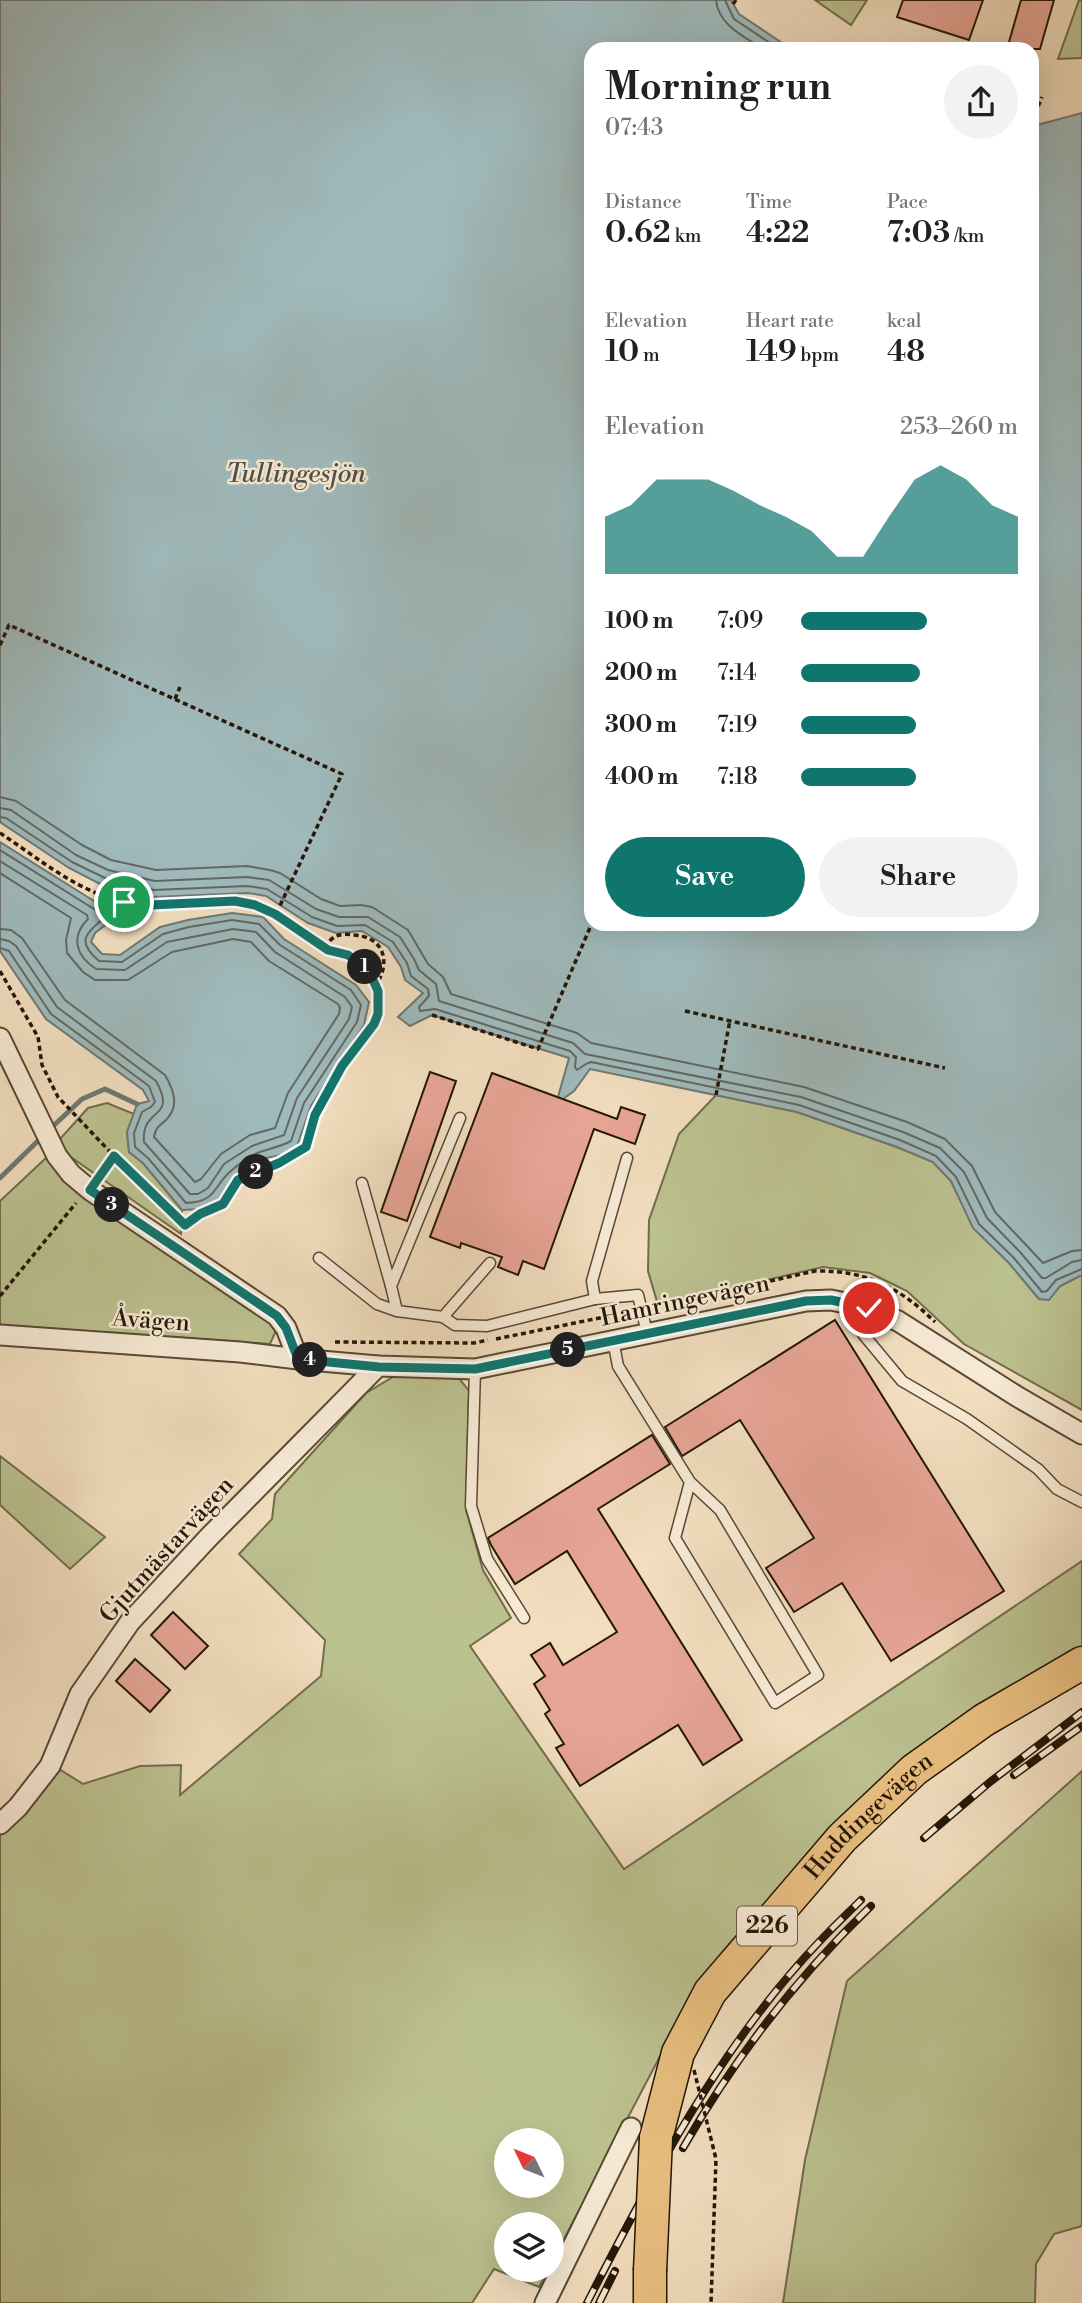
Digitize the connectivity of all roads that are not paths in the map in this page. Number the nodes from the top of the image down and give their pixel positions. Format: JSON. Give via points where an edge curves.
{"nodes":[{"id":1,"x":0,"y":1038,"type":"edge"},
{"id":2,"x":460,"y":1118,"type":"dead end"},
{"id":3,"x":627,"y":1158,"type":"dead end"},
{"id":4,"x":362,"y":1184,"type":"dead end"},
{"id":5,"x":319,"y":1258,"type":"dead end"},
{"id":6,"x":490,"y":1263,"type":"dead end"},
{"id":7,"x":391,"y":1286,"type":"junction"},
{"id":8,"x":595,"y":1299,"type":"junction"},
{"id":9,"x":397,"y":1311,"type":"junction"},
{"id":10,"x":443,"y":1317,"type":"junction"},
{"id":11,"x":647,"y":1333,"type":"junction"},
{"id":12,"x":0,"y":1335,"type":"edge"},
{"id":13,"x":863,"y":1335,"type":"dead end"},
{"id":14,"x":613,"y":1340,"type":"junction"},
{"id":15,"x":298,"y":1359,"type":"junction"},
{"id":16,"x":379,"y":1367,"type":"junction"},
{"id":17,"x":475,"y":1369,"type":"junction"},
{"id":18,"x":1082,"y":1434,"type":"edge"},
{"id":19,"x":690,"y":1482,"type":"junction"},
{"id":20,"x":1082,"y":1502,"type":"edge"},
{"id":21,"x":524,"y":1618,"type":"dead end"},
{"id":22,"x":1082,"y":1663,"type":"edge"},
{"id":23,"x":0,"y":1824,"type":"edge"},
{"id":24,"x":644,"y":2133,"type":"junction"},
{"id":25,"x":545,"y":2303,"type":"edge"},
{"id":26,"x":650,"y":2303,"type":"edge"}],
"edges":[{"from":1,"to":15,"type":"street","via":[[57,1156],[71,1174],[277,1316]]},
{"from":2,"to":7,"type":"lane"},
{"from":3,"to":8,"type":"lane","via":[[592,1281]]},
{"from":4,"to":7,"type":"lane"},
{"from":5,"to":9,"type":"lane","via":[[377,1304]]},
{"from":6,"to":10,"type":"lane"},
{"from":7,"to":9,"type":"lane"},
{"from":8,"to":10,"type":"lane","via":[[487,1326],[455,1325]]},
{"from":8,"to":11,"type":"lane","via":[[638,1295]]},
{"from":9,"to":10,"type":"lane"},
{"from":11,"to":14,"type":"street","name":"Hamringevägen"},
{"from":11,"to":18,"type":"street","name":"Hamringevägen","via":[[806,1301],[831,1300],[869,1308],[898,1321]]},
{"from":12,"to":15,"type":"street","name":"Åvägen"},
{"from":13,"to":20,"type":"lane","via":[[902,1381],[967,1419],[1038,1469],[1057,1489]]},
{"from":14,"to":17,"type":"street","name":"Hamringevägen"},
{"from":14,"to":19,"type":"lane","via":[[618,1366]]},
{"from":15,"to":16,"type":"street","name":"Hamringevägen"},
{"from":16,"to":17,"type":"street","name":"Hamringevägen"},
{"from":16,"to":23,"type":"street","name":"Gjutmästarvägen","via":[[130,1622],[80,1694],[50,1766]]},
{"from":17,"to":21,"type":"lane","via":[[471,1506],[487,1559]]},
{"from":19,"to":19,"type":"lane","via":[[720,1510],[818,1675],[775,1703],[675,1538]]},
{"from":22,"to":24,"type":"main road","name":"Huddingevägen","number":"226","via":[[984,1720],[914,1770],[842,1838],[710,1992]]},
{"from":24,"to":25,"type":"street"},
{"from":24,"to":26,"type":"main road","name":"Huddingevägen","number":"226","bridge":true}]}
